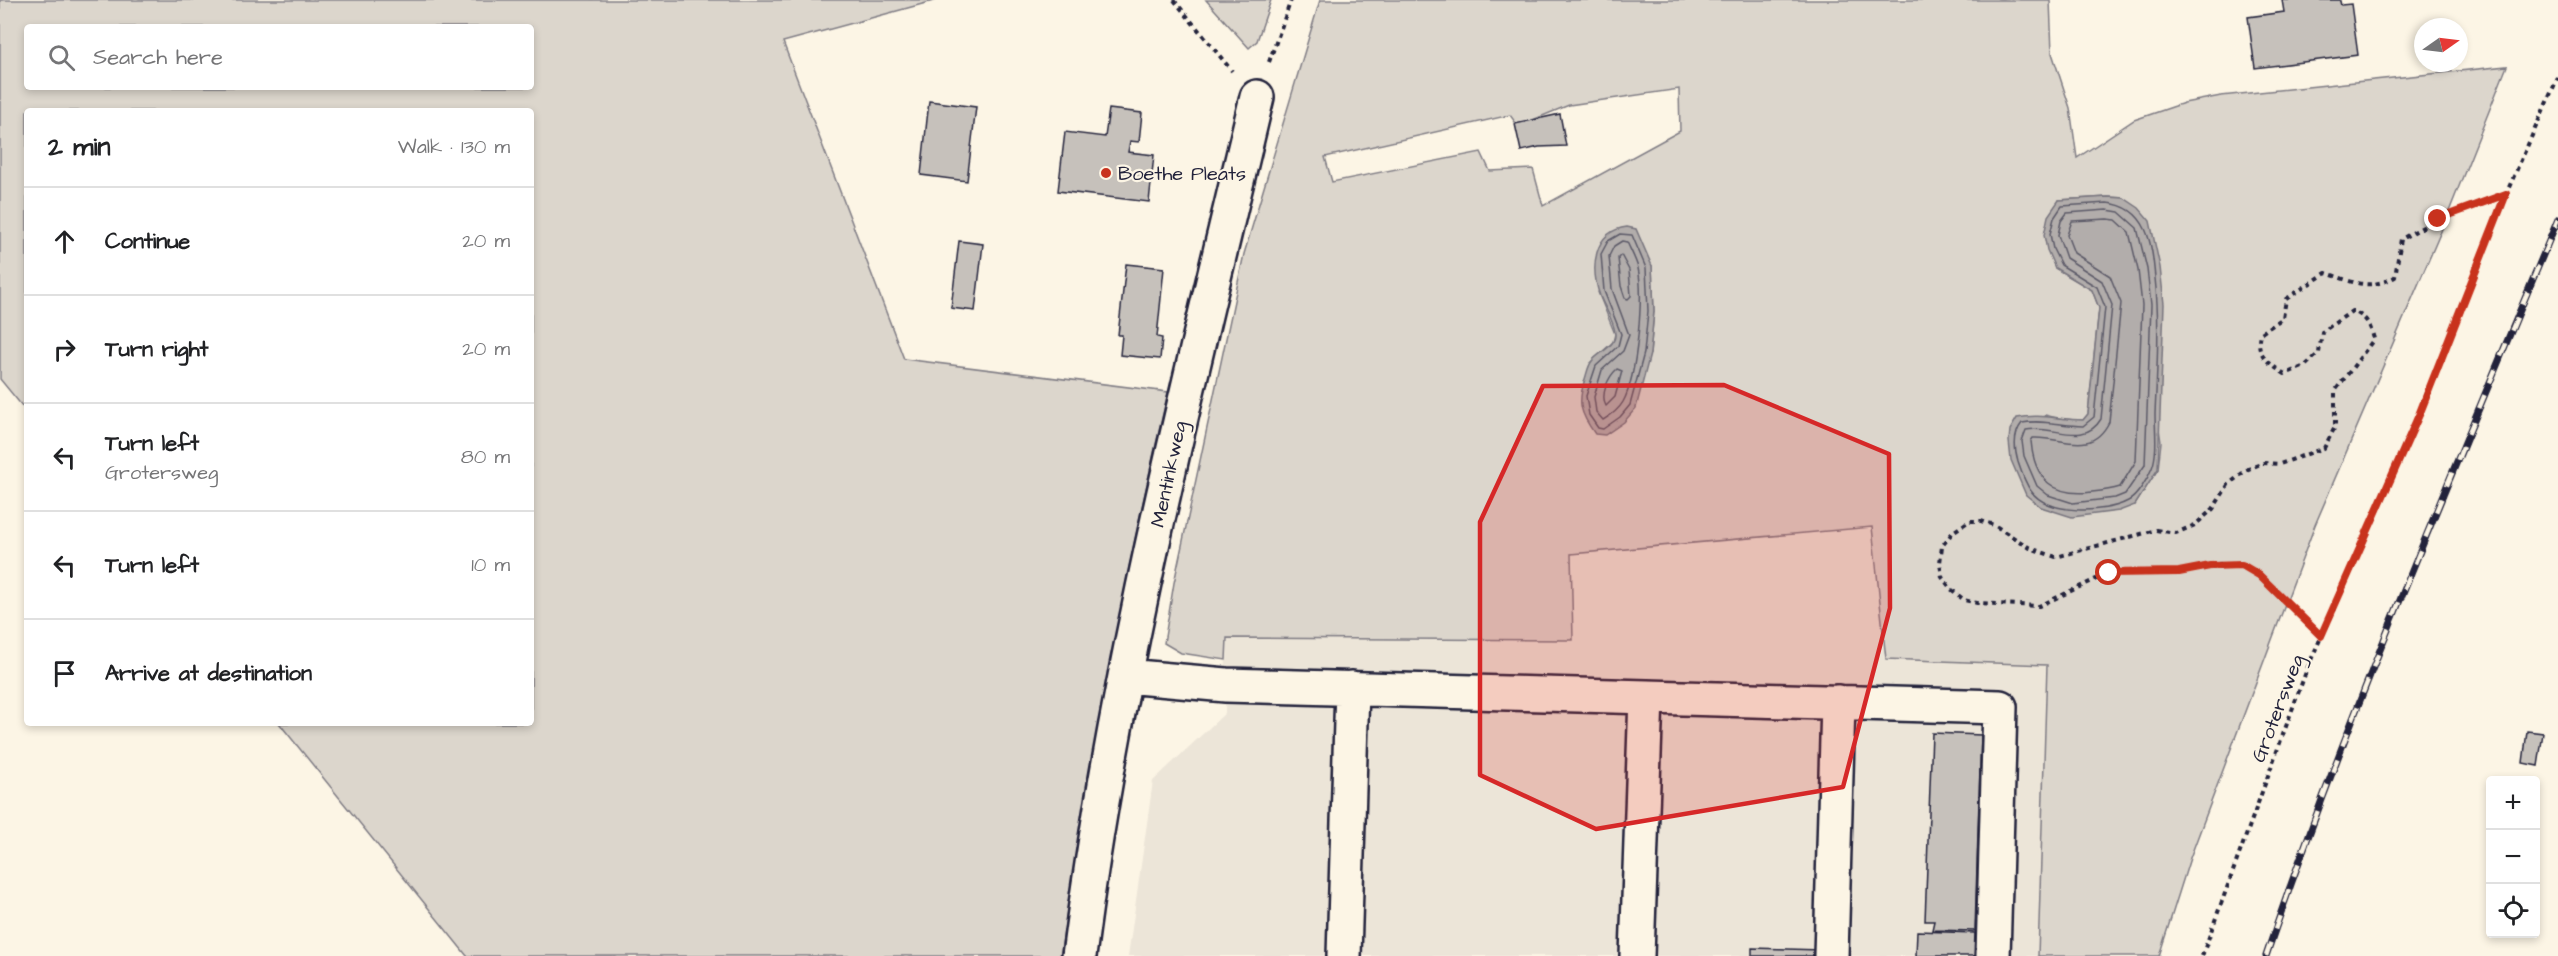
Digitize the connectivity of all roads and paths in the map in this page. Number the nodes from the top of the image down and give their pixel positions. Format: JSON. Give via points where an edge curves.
{"nodes":[{"id":1,"x":1174,"y":0,"type":"edge"},
{"id":2,"x":1291,"y":0,"type":"edge"},
{"id":3,"x":2558,"y":77,"type":"edge"},
{"id":4,"x":1257,"y":97,"type":"junction"},
{"id":5,"x":2506,"y":194,"type":"junction"},
{"id":6,"x":2321,"y":636,"type":"junction"},
{"id":7,"x":1125,"y":676,"type":"junction"},
{"id":8,"x":1352,"y":688,"type":"junction"},
{"id":9,"x":1646,"y":697,"type":"junction"},
{"id":10,"x":1838,"y":702,"type":"junction"},
{"id":11,"x":1079,"y":956,"type":"edge"},
{"id":12,"x":1344,"y":956,"type":"edge"},
{"id":13,"x":1637,"y":956,"type":"edge"},
{"id":14,"x":1832,"y":956,"type":"edge"},
{"id":15,"x":1993,"y":956,"type":"edge"},
{"id":16,"x":2202,"y":956,"type":"edge"}],
"edges":[{"from":1,"to":4,"type":"path","via":[[1226,66]]},
{"from":2,"to":4,"type":"path"},
{"from":3,"to":5,"type":"path","name":"Grotersweg"},
{"from":4,"to":7,"type":"street","name":"Mentinkweg","via":[[1189,379]]},
{"from":5,"to":6,"type":"path","name":"Grotersweg","via":[[2419,415]]},
{"from":5,"to":6,"type":"path","via":[[2438,219],[2402,239],[2395,277],[2382,284],[2363,286],[2326,273],[2286,298],[2283,318],[2260,334],[2262,355],[2285,374],[2305,366],[2319,352],[2322,332],[2341,316],[2352,311],[2363,314],[2371,327],[2374,339],[2335,391],[2335,427],[2324,448],[2280,464],[2263,463],[2246,470],[2228,485],[2213,509],[2195,525],[2176,533],[2156,530],[2056,557],[2030,548],[1981,520],[1970,521],[1953,532],[1942,546],[1942,577],[1951,589],[1964,600],[1996,604],[2039,606],[2109,573],[2179,572],[2242,565],[2259,575]]},
{"from":6,"to":16,"type":"path","name":"Grotersweg"},
{"from":7,"to":8,"type":"street","via":[[1226,685]]},
{"from":7,"to":11,"type":"street","name":"Mentinkweg"},
{"from":8,"to":9,"type":"street"},
{"from":8,"to":12,"type":"street"},
{"from":9,"to":10,"type":"street"},
{"from":9,"to":13,"type":"street"},
{"from":10,"to":14,"type":"street"},
{"from":10,"to":15,"type":"street","via":[[2000,707]]}]}
